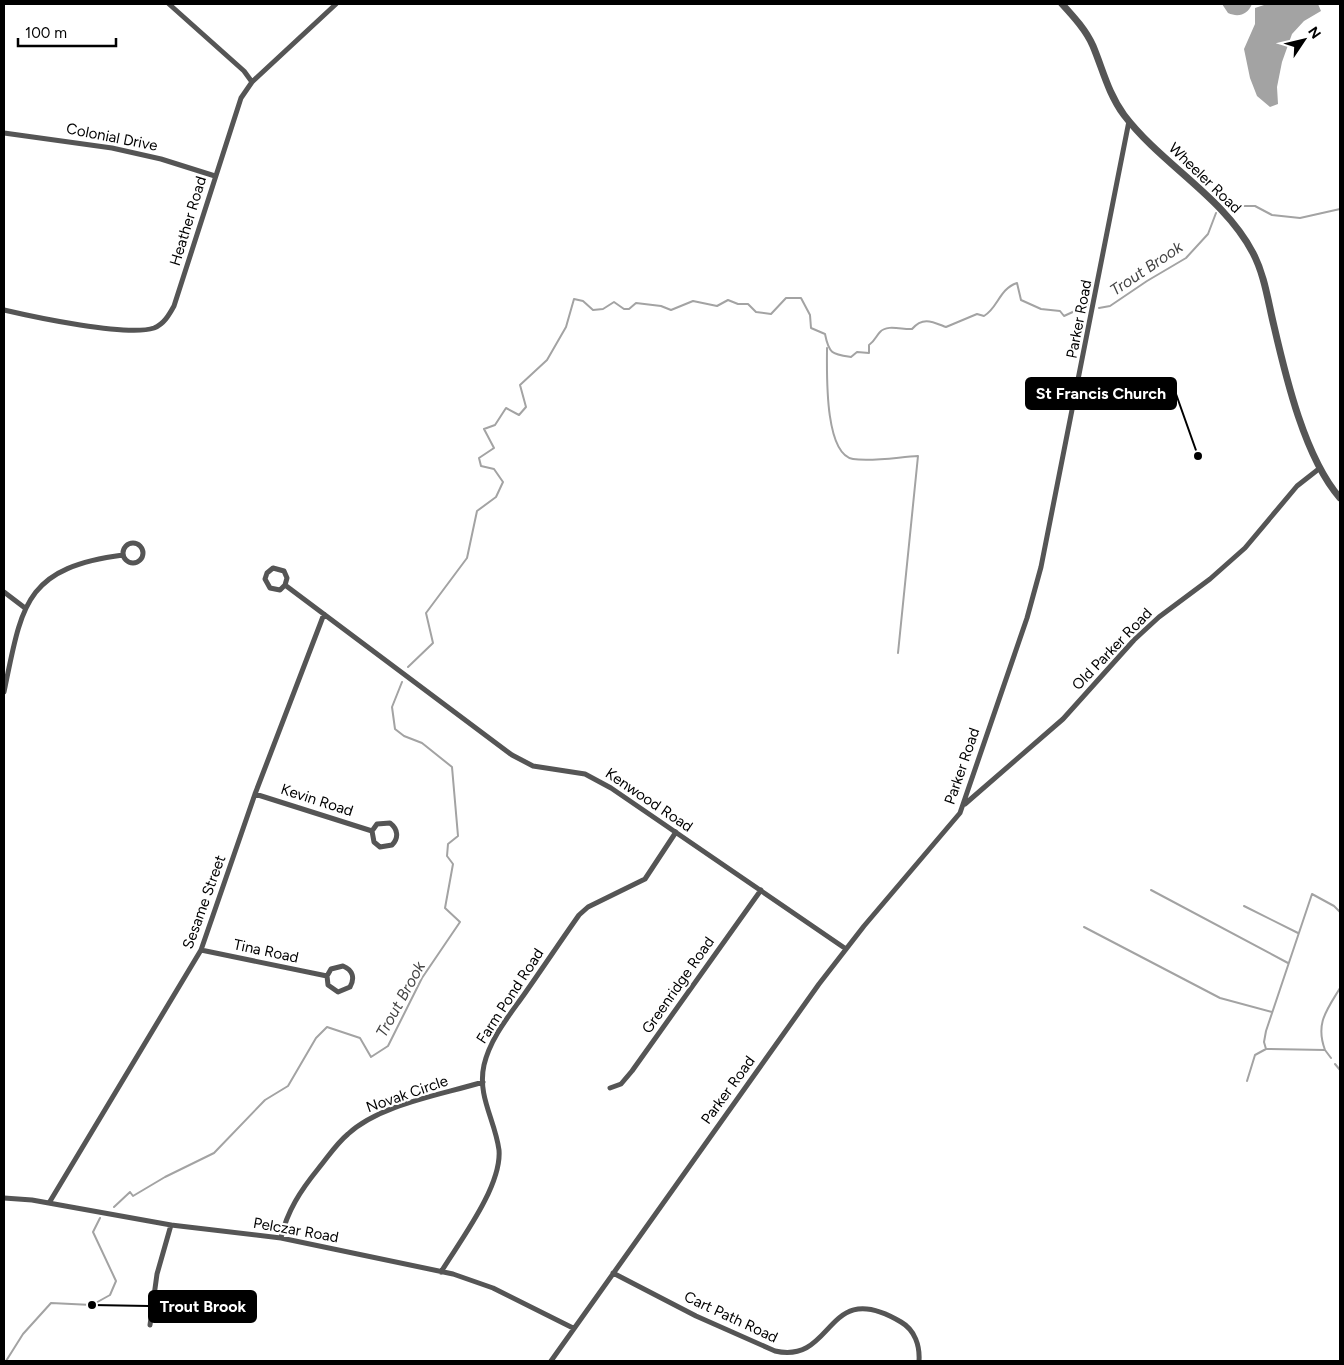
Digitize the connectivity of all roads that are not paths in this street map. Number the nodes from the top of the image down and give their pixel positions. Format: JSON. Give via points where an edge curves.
{"nodes":[{"id":1,"x":169,"y":4,"type":"edge"},
{"id":2,"x":336,"y":4,"type":"edge"},
{"id":3,"x":1062,"y":4,"type":"edge"},
{"id":4,"x":252,"y":82,"type":"junction"},
{"id":5,"x":1129,"y":121,"type":"junction"},
{"id":6,"x":4,"y":132,"type":"edge"},
{"id":7,"x":214,"y":176,"type":"junction"},
{"id":8,"x":4,"y":310,"type":"edge"},
{"id":9,"x":1320,"y":468,"type":"junction"},
{"id":10,"x":1340,"y":498,"type":"edge"},
{"id":11,"x":123,"y":555,"type":"dead end"},
{"id":12,"x":286,"y":585,"type":"junction"},
{"id":13,"x":4,"y":592,"type":"edge"},
{"id":14,"x":25,"y":608,"type":"junction"},
{"id":15,"x":324,"y":614,"type":"junction"},
{"id":16,"x":4,"y":692,"type":"edge"},
{"id":17,"x":255,"y":794,"type":"junction"},
{"id":18,"x":963,"y":806,"type":"junction"},
{"id":19,"x":372,"y":831,"type":"junction"},
{"id":20,"x":676,"y":832,"type":"junction"},
{"id":21,"x":761,"y":890,"type":"junction"},
{"id":22,"x":846,"y":949,"type":"junction"},
{"id":23,"x":201,"y":950,"type":"junction"},
{"id":24,"x":327,"y":976,"type":"junction"},
{"id":25,"x":483,"y":1082,"type":"junction"},
{"id":26,"x":610,"y":1088,"type":"dead end"},
{"id":27,"x":4,"y":1198,"type":"edge"},
{"id":28,"x":49,"y":1203,"type":"junction"},
{"id":29,"x":170,"y":1224,"type":"junction"},
{"id":30,"x":281,"y":1238,"type":"junction"},
{"id":31,"x":441,"y":1272,"type":"junction"},
{"id":32,"x":613,"y":1273,"type":"junction"},
{"id":33,"x":150,"y":1325,"type":"dead end"},
{"id":34,"x":572,"y":1328,"type":"junction"},
{"id":35,"x":551,"y":1361,"type":"edge"},
{"id":36,"x":919,"y":1361,"type":"edge"}],
"edges":[{"from":1,"to":4,"type":"street","via":[[244,71]]},
{"from":2,"to":4,"type":"street","name":"Heather Road"},
{"from":3,"to":5,"type":"street","name":"Wheeler Road","via":[[1093,46],[1108,90]]},
{"from":4,"to":7,"type":"street","name":"Heather Road","via":[[241,98]]},
{"from":5,"to":9,"type":"street","name":"Wheeler Road","via":[[1217,205],[1253,253],[1294,402]]},
{"from":5,"to":18,"type":"street","name":"Parker Road","via":[[1041,568]]},
{"from":6,"to":7,"type":"street","name":"Colonial Drive","via":[[137,153]]},
{"from":7,"to":8,"type":"street","name":"Heather Road","via":[[174,306],[168,318],[155,328],[132,330],[47,320]]},
{"from":9,"to":10,"type":"street","name":"Wheeler Road"},
{"from":9,"to":18,"type":"street","name":"Old Parker Road","via":[[1297,486],[1245,548],[1146,628],[1063,720]]},
{"from":11,"to":14,"type":"street","via":[[84,561],[67,568],[40,588]]},
{"from":12,"to":12,"type":"street","name":"Kenwood Road","via":[[280,590],[270,588],[265,579],[267,572],[273,568],[284,571]]},
{"from":12,"to":15,"type":"street","name":"Kenwood Road"},
{"from":13,"to":14,"type":"street"},
{"from":14,"to":16,"type":"street","via":[[13,644]]},
{"from":15,"to":17,"type":"street","name":"Sesame Street"},
{"from":15,"to":20,"type":"street","name":"Kenwood Road","via":[[512,755],[533,766],[585,774]]},
{"from":17,"to":19,"type":"street","name":"Kevin Road"},
{"from":17,"to":23,"type":"street","name":"Sesame Street"},
{"from":18,"to":22,"type":"street","name":"Parker Road"},
{"from":19,"to":19,"type":"street","via":[[377,824],[386,822],[396,830],[396,838],[392,845],[380,847],[372,839]]},
{"from":20,"to":21,"type":"street","name":"Kenwood Road"},
{"from":20,"to":25,"type":"street","name":"Farm Pond Road","via":[[644,879],[588,907],[579,915],[493,1041],[484,1066]]},
{"from":21,"to":22,"type":"street","name":"Kenwood Road"},
{"from":21,"to":26,"type":"street","name":"Greenridge Road","via":[[632,1071],[621,1084]]},
{"from":22,"to":32,"type":"street","name":"Parker Road"},
{"from":23,"to":24,"type":"street","name":"Tina Road"},
{"from":23,"to":28,"type":"street","name":"Sesame Street"},
{"from":24,"to":24,"type":"street","via":[[328,985],[338,992],[350,987],[353,979],[350,971],[339,965]]},
{"from":25,"to":30,"type":"street","name":"Novak Circle","via":[[386,1112],[354,1128],[298,1195]]},
{"from":25,"to":31,"type":"street","name":"Farm Pond Road","via":[[486,1107],[498,1149],[498,1173]]},
{"from":27,"to":28,"type":"street","name":"Pelczar Road"},
{"from":28,"to":29,"type":"street","name":"Pelczar Road"},
{"from":29,"to":30,"type":"street","name":"Pelczar Road"},
{"from":29,"to":33,"type":"street","via":[[157,1274]]},
{"from":30,"to":31,"type":"street","name":"Pelczar Road"},
{"from":31,"to":34,"type":"street","name":"Pelczar Road","via":[[472,1279]]},
{"from":32,"to":34,"type":"street","name":"Parker Road"},
{"from":32,"to":36,"type":"street","name":"Cart Path Road","via":[[705,1320],[787,1354],[810,1348],[842,1316],[852,1311],[877,1309],[903,1323],[912,1332],[919,1348]]},
{"from":34,"to":35,"type":"street","name":"Parker Road"}]}
